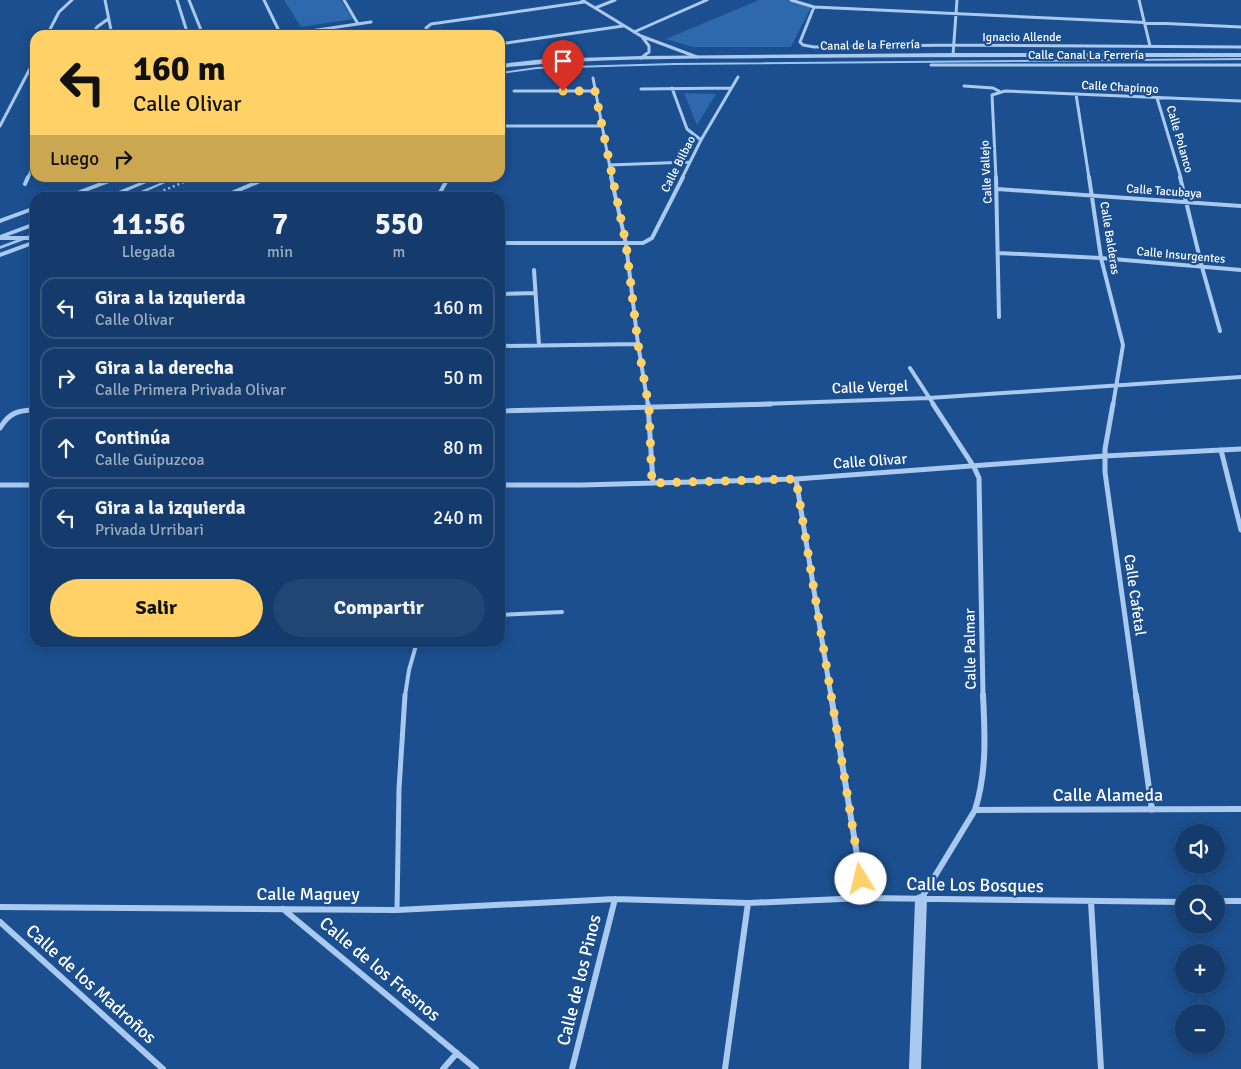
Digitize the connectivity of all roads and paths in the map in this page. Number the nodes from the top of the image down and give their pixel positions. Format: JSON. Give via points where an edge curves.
{"nodes":[{"id":1,"x":72,"y":0,"type":"edge"},
{"id":2,"x":105,"y":0,"type":"edge"},
{"id":3,"x":177,"y":0,"type":"edge"},
{"id":4,"x":189,"y":0,"type":"edge"},
{"id":5,"x":264,"y":0,"type":"edge"},
{"id":6,"x":344,"y":0,"type":"edge"},
{"id":7,"x":615,"y":0,"type":"edge"},
{"id":8,"x":708,"y":0,"type":"edge"},
{"id":9,"x":791,"y":0,"type":"edge"},
{"id":10,"x":957,"y":0,"type":"edge"},
{"id":11,"x":1138,"y":0,"type":"edge"},
{"id":12,"x":583,"y":1,"type":"edge"},
{"id":13,"x":190,"y":4,"type":"junction"},
{"id":14,"x":179,"y":6,"type":"junction"},
{"id":15,"x":595,"y":8,"type":"junction"},
{"id":16,"x":814,"y":8,"type":"junction"},
{"id":17,"x":956,"y":15,"type":"junction"},
{"id":18,"x":108,"y":19,"type":"junction"},
{"id":19,"x":371,"y":22,"type":"dead end"},
{"id":20,"x":1144,"y":23,"type":"junction"},
{"id":21,"x":358,"y":24,"type":"junction"},
{"id":22,"x":624,"y":26,"type":"junction"},
{"id":23,"x":1241,"y":27,"type":"edge"},
{"id":24,"x":50,"y":30,"type":"edge"},
{"id":25,"x":95,"y":30,"type":"edge"},
{"id":26,"x":111,"y":30,"type":"edge"},
{"id":27,"x":186,"y":30,"type":"edge"},
{"id":28,"x":201,"y":30,"type":"edge"},
{"id":29,"x":279,"y":30,"type":"edge"},
{"id":30,"x":317,"y":30,"type":"edge"},
{"id":31,"x":427,"y":30,"type":"edge"},
{"id":32,"x":634,"y":32,"type":"junction"},
{"id":33,"x":641,"y":36,"type":"junction"},
{"id":34,"x":505,"y":43,"type":"edge"},
{"id":35,"x":954,"y":45,"type":"junction"},
{"id":36,"x":1150,"y":46,"type":"junction"},
{"id":37,"x":1241,"y":47,"type":"edge"},
{"id":38,"x":954,"y":55,"type":"junction"},
{"id":39,"x":1241,"y":55,"type":"edge"},
{"id":40,"x":641,"y":58,"type":"junction"},
{"id":41,"x":703,"y":58,"type":"junction"},
{"id":42,"x":931,"y":65,"type":"dead end"},
{"id":43,"x":1241,"y":65,"type":"edge"},
{"id":44,"x":505,"y":66,"type":"edge"},
{"id":45,"x":30,"y":69,"type":"edge"},
{"id":46,"x":738,"y":77,"type":"dead end"},
{"id":47,"x":593,"y":78,"type":"dead end"},
{"id":48,"x":964,"y":86,"type":"dead end"},
{"id":49,"x":672,"y":88,"type":"junction"},
{"id":50,"x":731,"y":88,"type":"junction"},
{"id":51,"x":641,"y":89,"type":"dead end"},
{"id":52,"x":514,"y":91,"type":"dead end"},
{"id":53,"x":595,"y":91,"type":"junction"},
{"id":54,"x":997,"y":92,"type":"junction"},
{"id":55,"x":1076,"y":94,"type":"junction"},
{"id":56,"x":1158,"y":98,"type":"junction"},
{"id":57,"x":1241,"y":101,"type":"edge"},
{"id":58,"x":0,"y":126,"type":"edge"},
{"id":59,"x":505,"y":126,"type":"edge"},
{"id":60,"x":602,"y":126,"type":"junction"},
{"id":61,"x":701,"y":140,"type":"junction"},
{"id":62,"x":690,"y":162,"type":"junction"},
{"id":63,"x":609,"y":166,"type":"junction"},
{"id":64,"x":30,"y":173,"type":"edge"},
{"id":65,"x":106,"y":182,"type":"edge"},
{"id":66,"x":145,"y":182,"type":"edge"},
{"id":67,"x":184,"y":182,"type":"edge"},
{"id":68,"x":258,"y":182,"type":"edge"},
{"id":69,"x":25,"y":184,"type":"dead end"},
{"id":70,"x":997,"y":189,"type":"junction"},
{"id":71,"x":80,"y":192,"type":"edge"},
{"id":72,"x":119,"y":192,"type":"edge"},
{"id":73,"x":160,"y":192,"type":"edge"},
{"id":74,"x":234,"y":192,"type":"edge"},
{"id":75,"x":1093,"y":196,"type":"junction"},
{"id":76,"x":1188,"y":202,"type":"junction"},
{"id":77,"x":1241,"y":206,"type":"edge"},
{"id":78,"x":30,"y":210,"type":"edge"},
{"id":79,"x":0,"y":222,"type":"edge"},
{"id":80,"x":30,"y":226,"type":"edge"},
{"id":81,"x":0,"y":237,"type":"edge"},
{"id":82,"x":30,"y":240,"type":"edge"},
{"id":83,"x":30,"y":242,"type":"edge"},
{"id":84,"x":505,"y":243,"type":"edge"},
{"id":85,"x":626,"y":244,"type":"junction"},
{"id":86,"x":999,"y":253,"type":"junction"},
{"id":87,"x":0,"y":256,"type":"edge"},
{"id":88,"x":1100,"y":258,"type":"junction"},
{"id":89,"x":1202,"y":267,"type":"junction"},
{"id":90,"x":534,"y":270,"type":"dead end"},
{"id":91,"x":1241,"y":270,"type":"edge"},
{"id":92,"x":536,"y":293,"type":"junction"},
{"id":93,"x":505,"y":294,"type":"edge"},
{"id":94,"x":999,"y":317,"type":"dead end"},
{"id":95,"x":1220,"y":331,"type":"dead end"},
{"id":96,"x":638,"y":344,"type":"junction"},
{"id":97,"x":539,"y":345,"type":"junction"},
{"id":98,"x":505,"y":346,"type":"edge"},
{"id":99,"x":910,"y":368,"type":"dead end"},
{"id":100,"x":1241,"y":377,"type":"edge"},
{"id":101,"x":1115,"y":384,"type":"junction"},
{"id":102,"x":929,"y":398,"type":"junction"},
{"id":103,"x":649,"y":408,"type":"junction"},
{"id":104,"x":505,"y":410,"type":"edge"},
{"id":105,"x":30,"y":411,"type":"edge"},
{"id":106,"x":0,"y":428,"type":"edge"},
{"id":107,"x":1241,"y":448,"type":"edge"},
{"id":108,"x":1221,"y":450,"type":"junction"},
{"id":109,"x":1105,"y":456,"type":"junction"},
{"id":110,"x":974,"y":467,"type":"junction"},
{"id":111,"x":796,"y":479,"type":"junction"},
{"id":112,"x":652,"y":483,"type":"junction"},
{"id":113,"x":0,"y":485,"type":"edge"},
{"id":114,"x":30,"y":485,"type":"edge"},
{"id":115,"x":505,"y":485,"type":"edge"},
{"id":116,"x":1241,"y":530,"type":"edge"},
{"id":117,"x":562,"y":612,"type":"dead end"},
{"id":118,"x":505,"y":615,"type":"edge"},
{"id":119,"x":415,"y":647,"type":"edge"},
{"id":120,"x":1241,"y":809,"type":"edge"},
{"id":121,"x":975,"y":810,"type":"junction"},
{"id":122,"x":1152,"y":810,"type":"junction"},
{"id":123,"x":864,"y":898,"type":"junction"},
{"id":124,"x":615,"y":899,"type":"junction"},
{"id":125,"x":921,"y":899,"type":"junction"},
{"id":126,"x":1225,"y":901,"type":"edge"},
{"id":127,"x":1241,"y":901,"type":"edge"},
{"id":128,"x":1091,"y":902,"type":"junction"},
{"id":129,"x":1175,"y":902,"type":"edge"},
{"id":130,"x":748,"y":903,"type":"junction"},
{"id":131,"x":0,"y":906,"type":"edge"},
{"id":132,"x":283,"y":909,"type":"junction"},
{"id":133,"x":397,"y":910,"type":"junction"},
{"id":134,"x":0,"y":922,"type":"edge"},
{"id":135,"x":457,"y":1053,"type":"junction"},
{"id":136,"x":163,"y":1069,"type":"edge"},
{"id":137,"x":443,"y":1069,"type":"edge"},
{"id":138,"x":476,"y":1069,"type":"edge"},
{"id":139,"x":572,"y":1069,"type":"edge"},
{"id":140,"x":725,"y":1069,"type":"edge"},
{"id":141,"x":915,"y":1069,"type":"edge"},
{"id":142,"x":1101,"y":1069,"type":"edge"}],
"edges":[{"from":1,"to":24,"type":"street","via":[[59,12]]},
{"from":2,"to":18,"type":"street"},
{"from":3,"to":14,"type":"street"},
{"from":4,"to":13,"type":"street"},
{"from":5,"to":29,"type":"street"},
{"from":6,"to":21,"type":"street"},
{"from":7,"to":15,"type":"street"},
{"from":8,"to":32,"type":"street"},
{"from":9,"to":16,"type":"street"},
{"from":10,"to":17,"type":"street"},
{"from":11,"to":20,"type":"street"},
{"from":12,"to":15,"type":"street"},
{"from":12,"to":31,"type":"street","via":[[431,24]]},
{"from":13,"to":14,"type":"street"},
{"from":13,"to":28,"type":"street"},
{"from":14,"to":27,"type":"street"},
{"from":15,"to":22,"type":"street"},
{"from":16,"to":17,"type":"street"},
{"from":16,"to":35,"type":"street","name":"Ignacio Allende","via":[[800,42],[803,45]]},
{"from":17,"to":20,"type":"street"},
{"from":17,"to":35,"type":"street"},
{"from":18,"to":25,"type":"street"},
{"from":18,"to":26,"type":"street"},
{"from":19,"to":21,"type":"street"},
{"from":20,"to":23,"type":"street"},
{"from":20,"to":36,"type":"street"},
{"from":21,"to":30,"type":"street"},
{"from":22,"to":32,"type":"street"},
{"from":22,"to":34,"type":"street"},
{"from":32,"to":33,"type":"street"},
{"from":33,"to":40,"type":"street","via":[[649,46],[649,52]]},
{"from":33,"to":41,"type":"street"},
{"from":35,"to":36,"type":"street","name":"Ignacio Allende"},
{"from":35,"to":38,"type":"street"},
{"from":36,"to":37,"type":"street","name":"Ignacio Allende"},
{"from":38,"to":39,"type":"street","name":"Canal de la Ferrería"},
{"from":38,"to":41,"type":"street","name":"Canal de la Ferrería"},
{"from":40,"to":41,"type":"street","name":"Canal de la Ferrería"},
{"from":40,"to":44,"type":"street","name":"Canal de la Ferrería"},
{"from":42,"to":43,"type":"street","name":"Calle Canal La Ferrería"},
{"from":45,"to":58,"type":"street"},
{"from":46,"to":50,"type":"street","name":"Calle Bilbao"},
{"from":47,"to":53,"type":"street"},
{"from":48,"to":54,"type":"street","name":"Calle Chapingo","via":[[993,88]]},
{"from":49,"to":50,"type":"street"},
{"from":49,"to":51,"type":"street"},
{"from":49,"to":61,"type":"street","via":[[687,129]]},
{"from":50,"to":61,"type":"street","name":"Calle Bilbao"},
{"from":52,"to":53,"type":"street"},
{"from":53,"to":60,"type":"street"},
{"from":54,"to":55,"type":"street","name":"Calle Chapingo"},
{"from":54,"to":70,"type":"street","name":"Calle Vallejo","via":[[992,97]]},
{"from":55,"to":56,"type":"street","name":"Calle Chapingo"},
{"from":55,"to":75,"type":"street","name":"Calle Balderas"},
{"from":56,"to":57,"type":"street","name":"Calle Chapingo"},
{"from":56,"to":76,"type":"street","name":"Calle Polanco"},
{"from":59,"to":60,"type":"street"},
{"from":60,"to":63,"type":"street"},
{"from":61,"to":62,"type":"street","name":"Calle Bilbao"},
{"from":62,"to":63,"type":"street"},
{"from":62,"to":85,"type":"street","name":"Calle Bilbao","via":[[652,238],[642,244]]},
{"from":63,"to":85,"type":"street"},
{"from":64,"to":69,"type":"street"},
{"from":65,"to":71,"type":"street"},
{"from":66,"to":72,"type":"street"},
{"from":67,"to":73,"type":"path"},
{"from":68,"to":74,"type":"street"},
{"from":70,"to":75,"type":"street","name":"Calle Tacubaya"},
{"from":70,"to":86,"type":"street","name":"Calle Vallejo"},
{"from":75,"to":76,"type":"street","name":"Calle Tacubaya"},
{"from":75,"to":88,"type":"street","name":"Calle Balderas"},
{"from":76,"to":77,"type":"street","name":"Calle Tacubaya"},
{"from":76,"to":89,"type":"street","name":"Calle Polanco"},
{"from":78,"to":79,"type":"street"},
{"from":80,"to":81,"type":"street"},
{"from":81,"to":82,"type":"street"},
{"from":83,"to":87,"type":"street"},
{"from":84,"to":85,"type":"street"},
{"from":85,"to":96,"type":"street"},
{"from":86,"to":88,"type":"street","name":"Calle Insurgentes"},
{"from":86,"to":94,"type":"street","name":"Calle Vallejo"},
{"from":88,"to":89,"type":"street","name":"Calle Insurgentes"},
{"from":88,"to":101,"type":"street","name":"Calle Balderas","via":[[1122,345]]},
{"from":89,"to":91,"type":"street","name":"Calle Insurgentes"},
{"from":89,"to":95,"type":"street","name":"Calle Polanco"},
{"from":90,"to":92,"type":"street"},
{"from":92,"to":93,"type":"street"},
{"from":92,"to":97,"type":"street"},
{"from":96,"to":97,"type":"street"},
{"from":96,"to":103,"type":"street"},
{"from":97,"to":98,"type":"street"},
{"from":99,"to":102,"type":"street","name":"Calle Palmar"},
{"from":100,"to":101,"type":"street","name":"Calle Vergel"},
{"from":101,"to":102,"type":"street","name":"Calle Vergel"},
{"from":101,"to":109,"type":"street","name":"Calle Cafetal"},
{"from":102,"to":103,"type":"street","name":"Calle Vergel"},
{"from":102,"to":110,"type":"street","name":"Calle Palmar"},
{"from":103,"to":104,"type":"street","name":"Calle Vergel"},
{"from":103,"to":112,"type":"street"},
{"from":105,"to":106,"type":"street","via":[[10,414]]},
{"from":107,"to":108,"type":"street","name":"Calle Olivar"},
{"from":108,"to":109,"type":"street","name":"Calle Olivar"},
{"from":108,"to":116,"type":"street"},
{"from":109,"to":110,"type":"street","name":"Calle Olivar"},
{"from":109,"to":122,"type":"street","name":"Calle Cafetal"},
{"from":110,"to":111,"type":"street","name":"Calle Olivar"},
{"from":110,"to":121,"type":"street","name":"Calle Palmar","via":[[979,478],[984,771]]},
{"from":111,"to":112,"type":"street","name":"Calle Olivar"},
{"from":111,"to":123,"type":"street"},
{"from":112,"to":115,"type":"street","name":"Calle Olivar"},
{"from":113,"to":114,"type":"street"},
{"from":117,"to":118,"type":"lane"},
{"from":119,"to":133,"type":"lane","via":[[407,675],[398,768]]},
{"from":120,"to":122,"type":"street","name":"Calle Alameda"},
{"from":121,"to":122,"type":"street","name":"Calle Alameda"},
{"from":121,"to":125,"type":"street","name":"Calle Palmar"},
{"from":123,"to":125,"type":"street","name":"Calle Los Bosques"},
{"from":123,"to":130,"type":"street","name":"Calle Los Bosques"},
{"from":124,"to":130,"type":"street","name":"Calle Los Bosques"},
{"from":124,"to":133,"type":"street","name":"Calle Maguey"},
{"from":124,"to":139,"type":"street","name":"Calle de los Pinos"},
{"from":125,"to":128,"type":"street","name":"Calle Los Bosques"},
{"from":125,"to":141,"type":"street"},
{"from":126,"to":127,"type":"street"},
{"from":128,"to":129,"type":"street","name":"Calle Los Bosques"},
{"from":128,"to":142,"type":"street"},
{"from":130,"to":140,"type":"street"},
{"from":131,"to":132,"type":"street","name":"Calle Maguey"},
{"from":132,"to":133,"type":"street","name":"Calle Maguey"},
{"from":132,"to":135,"type":"street","name":"Calle de los Fresnos"},
{"from":134,"to":136,"type":"street","name":"Calle de los Madroños"},
{"from":135,"to":137,"type":"street"},
{"from":135,"to":138,"type":"street","name":"Calle de los Fresnos"}]}
